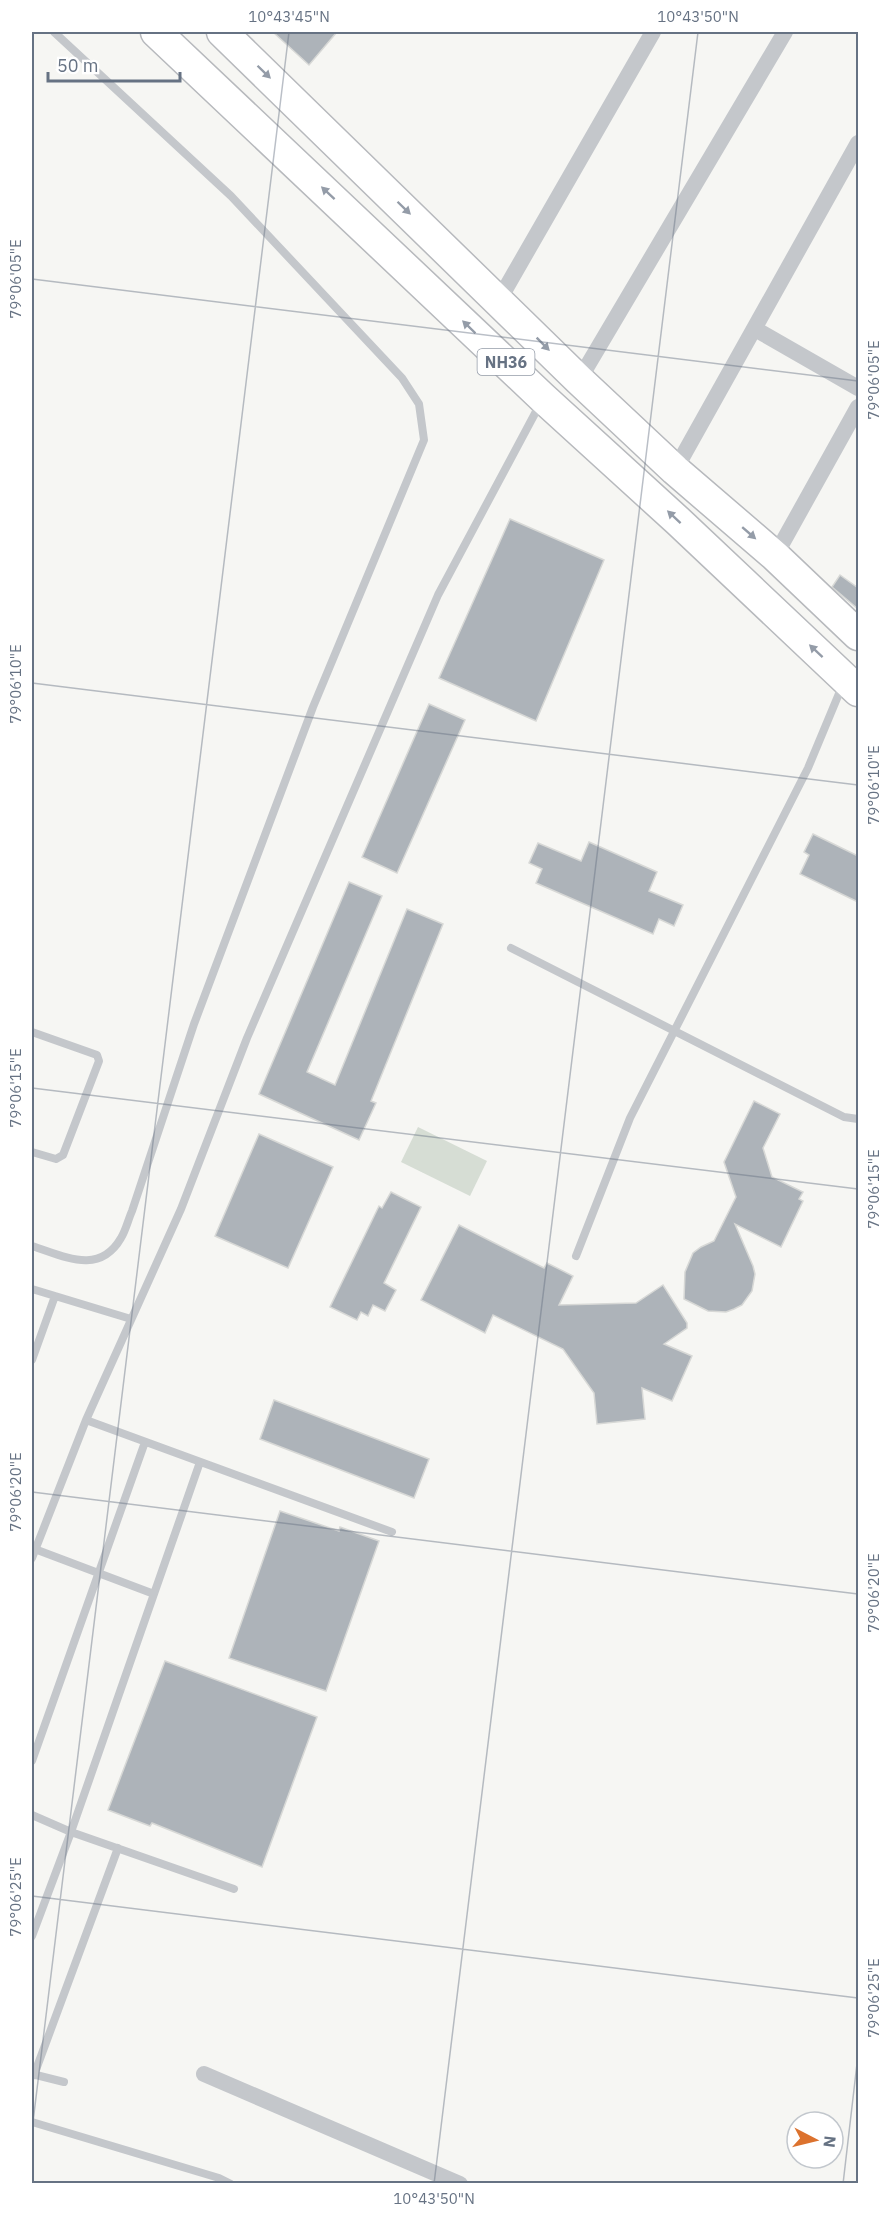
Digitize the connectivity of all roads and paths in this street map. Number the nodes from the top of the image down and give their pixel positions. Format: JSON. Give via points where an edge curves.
{"nodes":[{"id":1,"x":54,"y":32,"type":"edge"},
{"id":2,"x":156,"y":32,"type":"edge"},
{"id":3,"x":222,"y":32,"type":"edge"},
{"id":4,"x":653,"y":32,"type":"edge"},
{"id":5,"x":785,"y":32,"type":"edge"},
{"id":6,"x":858,"y":142,"type":"edge"},
{"id":7,"x":499,"y":300,"type":"junction"},
{"id":8,"x":755,"y":328,"type":"junction"},
{"id":9,"x":579,"y":380,"type":"junction"},
{"id":10,"x":858,"y":388,"type":"edge"},
{"id":11,"x":543,"y":398,"type":"junction"},
{"id":12,"x":858,"y":407,"type":"edge"},
{"id":13,"x":675,"y":470,"type":"junction"},
{"id":14,"x":775,"y":556,"type":"junction"},
{"id":15,"x":858,"y":635,"type":"edge"},
{"id":16,"x":852,"y":685,"type":"edge"},
{"id":17,"x":511,"y":948,"type":"dead end"},
{"id":18,"x":32,"y":1032,"type":"edge"},
{"id":19,"x":675,"y":1032,"type":"junction"},
{"id":20,"x":858,"y":1119,"type":"edge"},
{"id":21,"x":32,"y":1152,"type":"edge"},
{"id":22,"x":32,"y":1246,"type":"edge"},
{"id":23,"x":576,"y":1256,"type":"dead end"},
{"id":24,"x":32,"y":1288,"type":"edge"},
{"id":25,"x":55,"y":1296,"type":"junction"},
{"id":26,"x":131,"y":1319,"type":"junction"},
{"id":27,"x":32,"y":1360,"type":"edge"},
{"id":28,"x":86,"y":1420,"type":"junction"},
{"id":29,"x":145,"y":1442,"type":"junction"},
{"id":30,"x":200,"y":1462,"type":"junction"},
{"id":31,"x":392,"y":1532,"type":"dead end"},
{"id":32,"x":33,"y":1552,"type":"edge"},
{"id":33,"x":99,"y":1573,"type":"junction"},
{"id":34,"x":154,"y":1594,"type":"junction"},
{"id":35,"x":32,"y":1761,"type":"edge"},
{"id":36,"x":32,"y":1815,"type":"edge"},
{"id":37,"x":71,"y":1832,"type":"junction"},
{"id":38,"x":118,"y":1848,"type":"junction"},
{"id":39,"x":234,"y":1889,"type":"dead end"},
{"id":40,"x":32,"y":1936,"type":"edge"},
{"id":41,"x":33,"y":2074,"type":"edge"},
{"id":42,"x":204,"y":2074,"type":"dead end"},
{"id":43,"x":64,"y":2082,"type":"dead end"},
{"id":44,"x":32,"y":2122,"type":"edge"},
{"id":45,"x":231,"y":2184,"type":"edge"},
{"id":46,"x":460,"y":2184,"type":"edge"}],
"edges":[{"from":1,"to":22,"type":"lane","via":[[231,196],[402,378],[419,404],[424,440],[313,707],[194,1024],[120,1239],[98,1260],[81,1262]]},
{"from":11,"to":2,"type":"highway","number":"NH36","one_way":true},
{"from":3,"to":7,"type":"highway","number":"NH36","one_way":true},
{"from":4,"to":7,"type":"street"},
{"from":5,"to":9,"type":"street"},
{"from":6,"to":8,"type":"street"},
{"from":7,"to":9,"type":"highway","number":"NH36","one_way":true},
{"from":8,"to":10,"type":"street"},
{"from":8,"to":13,"type":"street"},
{"from":9,"to":13,"type":"highway","number":"NH36"},
{"from":16,"to":11,"type":"highway","number":"NH36","one_way":true},
{"from":11,"to":26,"type":"lane","via":[[438,595],[247,1038],[181,1209]]},
{"from":12,"to":14,"type":"street"},
{"from":13,"to":14,"type":"highway","number":"NH36","one_way":true},
{"from":14,"to":15,"type":"highway","number":"NH36"},
{"from":16,"to":19,"type":"lane"},
{"from":17,"to":19,"type":"lane"},
{"from":18,"to":21,"type":"lane","via":[[97,1055],[99,1061],[63,1155],[56,1159]]},
{"from":19,"to":20,"type":"lane","via":[[844,1117]]},
{"from":19,"to":23,"type":"lane","via":[[630,1118]]},
{"from":24,"to":25,"type":"lane"},
{"from":25,"to":26,"type":"lane"},
{"from":25,"to":27,"type":"lane"},
{"from":26,"to":28,"type":"lane"},
{"from":28,"to":29,"type":"lane"},
{"from":28,"to":32,"type":"lane"},
{"from":29,"to":30,"type":"lane"},
{"from":29,"to":33,"type":"lane"},
{"from":30,"to":31,"type":"lane"},
{"from":30,"to":34,"type":"lane"},
{"from":32,"to":33,"type":"lane"},
{"from":33,"to":34,"type":"lane"},
{"from":33,"to":35,"type":"lane"},
{"from":34,"to":37,"type":"lane"},
{"from":36,"to":37,"type":"lane"},
{"from":37,"to":38,"type":"lane"},
{"from":37,"to":40,"type":"lane"},
{"from":38,"to":39,"type":"lane"},
{"from":38,"to":41,"type":"lane"},
{"from":41,"to":43,"type":"lane"},
{"from":42,"to":46,"type":"street"},
{"from":44,"to":45,"type":"lane"}]}
